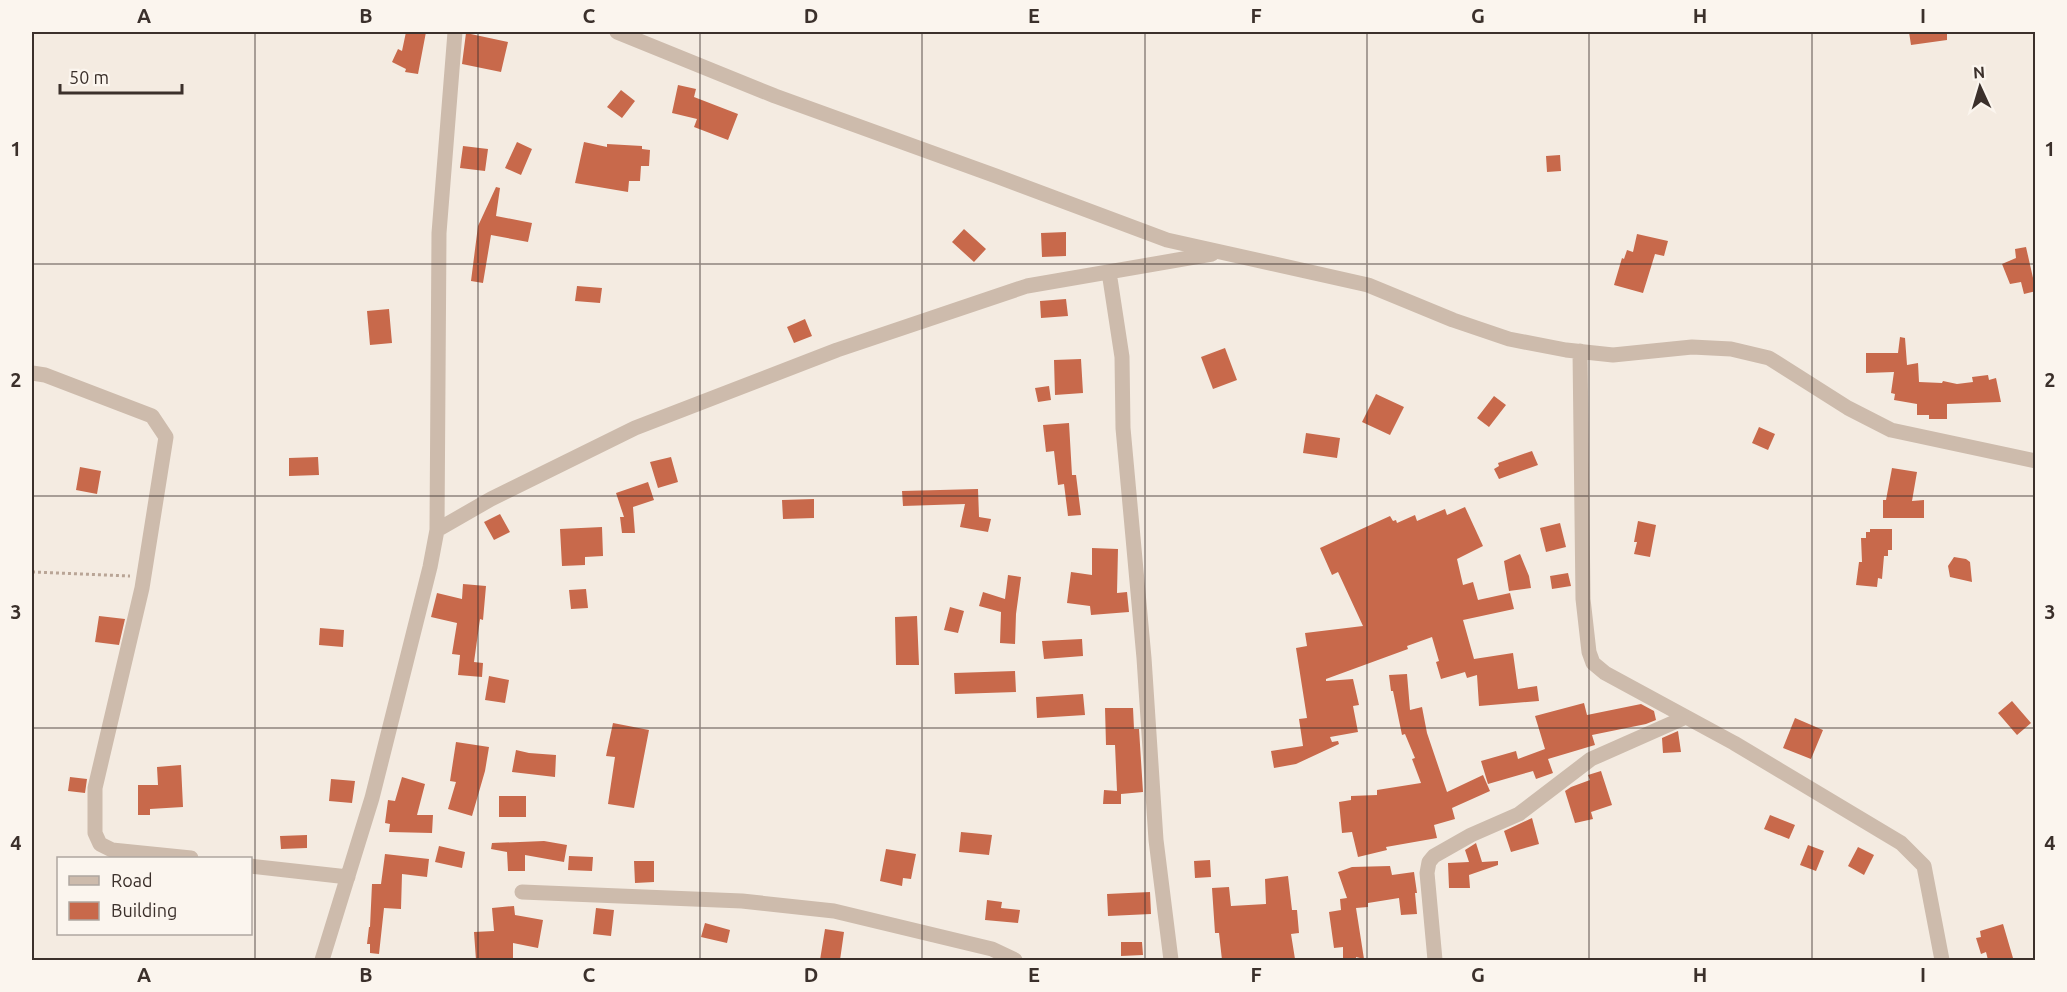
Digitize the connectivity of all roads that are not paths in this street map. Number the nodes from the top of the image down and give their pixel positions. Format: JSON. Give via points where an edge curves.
{"nodes":[{"id":1,"x":455,"y":32,"type":"edge"},
{"id":2,"x":617,"y":32,"type":"edge"},
{"id":3,"x":1218,"y":253,"type":"junction"},
{"id":4,"x":1109,"y":272,"type":"junction"},
{"id":5,"x":1580,"y":351,"type":"junction"},
{"id":6,"x":32,"y":373,"type":"edge"},
{"id":7,"x":2036,"y":461,"type":"edge"},
{"id":8,"x":436,"y":530,"type":"junction"},
{"id":9,"x":1686,"y":717,"type":"junction"},
{"id":10,"x":181,"y":857,"type":"edge"},
{"id":11,"x":252,"y":866,"type":"edge"},
{"id":12,"x":348,"y":877,"type":"junction"},
{"id":13,"x":522,"y":892,"type":"dead end"},
{"id":14,"x":322,"y":960,"type":"edge"},
{"id":15,"x":1015,"y":960,"type":"edge"},
{"id":16,"x":1171,"y":960,"type":"edge"},
{"id":17,"x":1435,"y":960,"type":"edge"},
{"id":18,"x":1942,"y":960,"type":"edge"}],
"edges":[{"from":1,"to":8,"type":"street","via":[[439,234]]},
{"from":2,"to":3,"type":"street","via":[[775,96],[1167,240]]},
{"from":3,"to":4,"type":"street"},
{"from":3,"to":5,"type":"street","via":[[1368,285],[1509,339]]},
{"from":4,"to":8,"type":"street","via":[[1027,286],[837,350],[635,428]]},
{"from":4,"to":16,"type":"street","via":[[1122,357],[1123,428],[1156,840]]},
{"from":5,"to":7,"type":"street","via":[[1612,355],[1692,347],[1731,349],[1769,358],[1891,430]]},
{"from":5,"to":9,"type":"street","via":[[1583,599],[1589,652],[1593,663],[1605,673]]},
{"from":6,"to":10,"type":"street","via":[[152,416],[166,436],[144,576],[95,788],[95,833],[100,844],[112,850]]},
{"from":8,"to":12,"type":"street","via":[[406,665]]},
{"from":9,"to":17,"type":"street","via":[[1591,759],[1519,814],[1434,856],[1427,873]]},
{"from":9,"to":18,"type":"street","via":[[1901,843],[1924,866]]},
{"from":11,"to":12,"type":"street"},
{"from":12,"to":14,"type":"street"},
{"from":13,"to":15,"type":"street","via":[[742,901],[834,911],[992,949]]}]}
